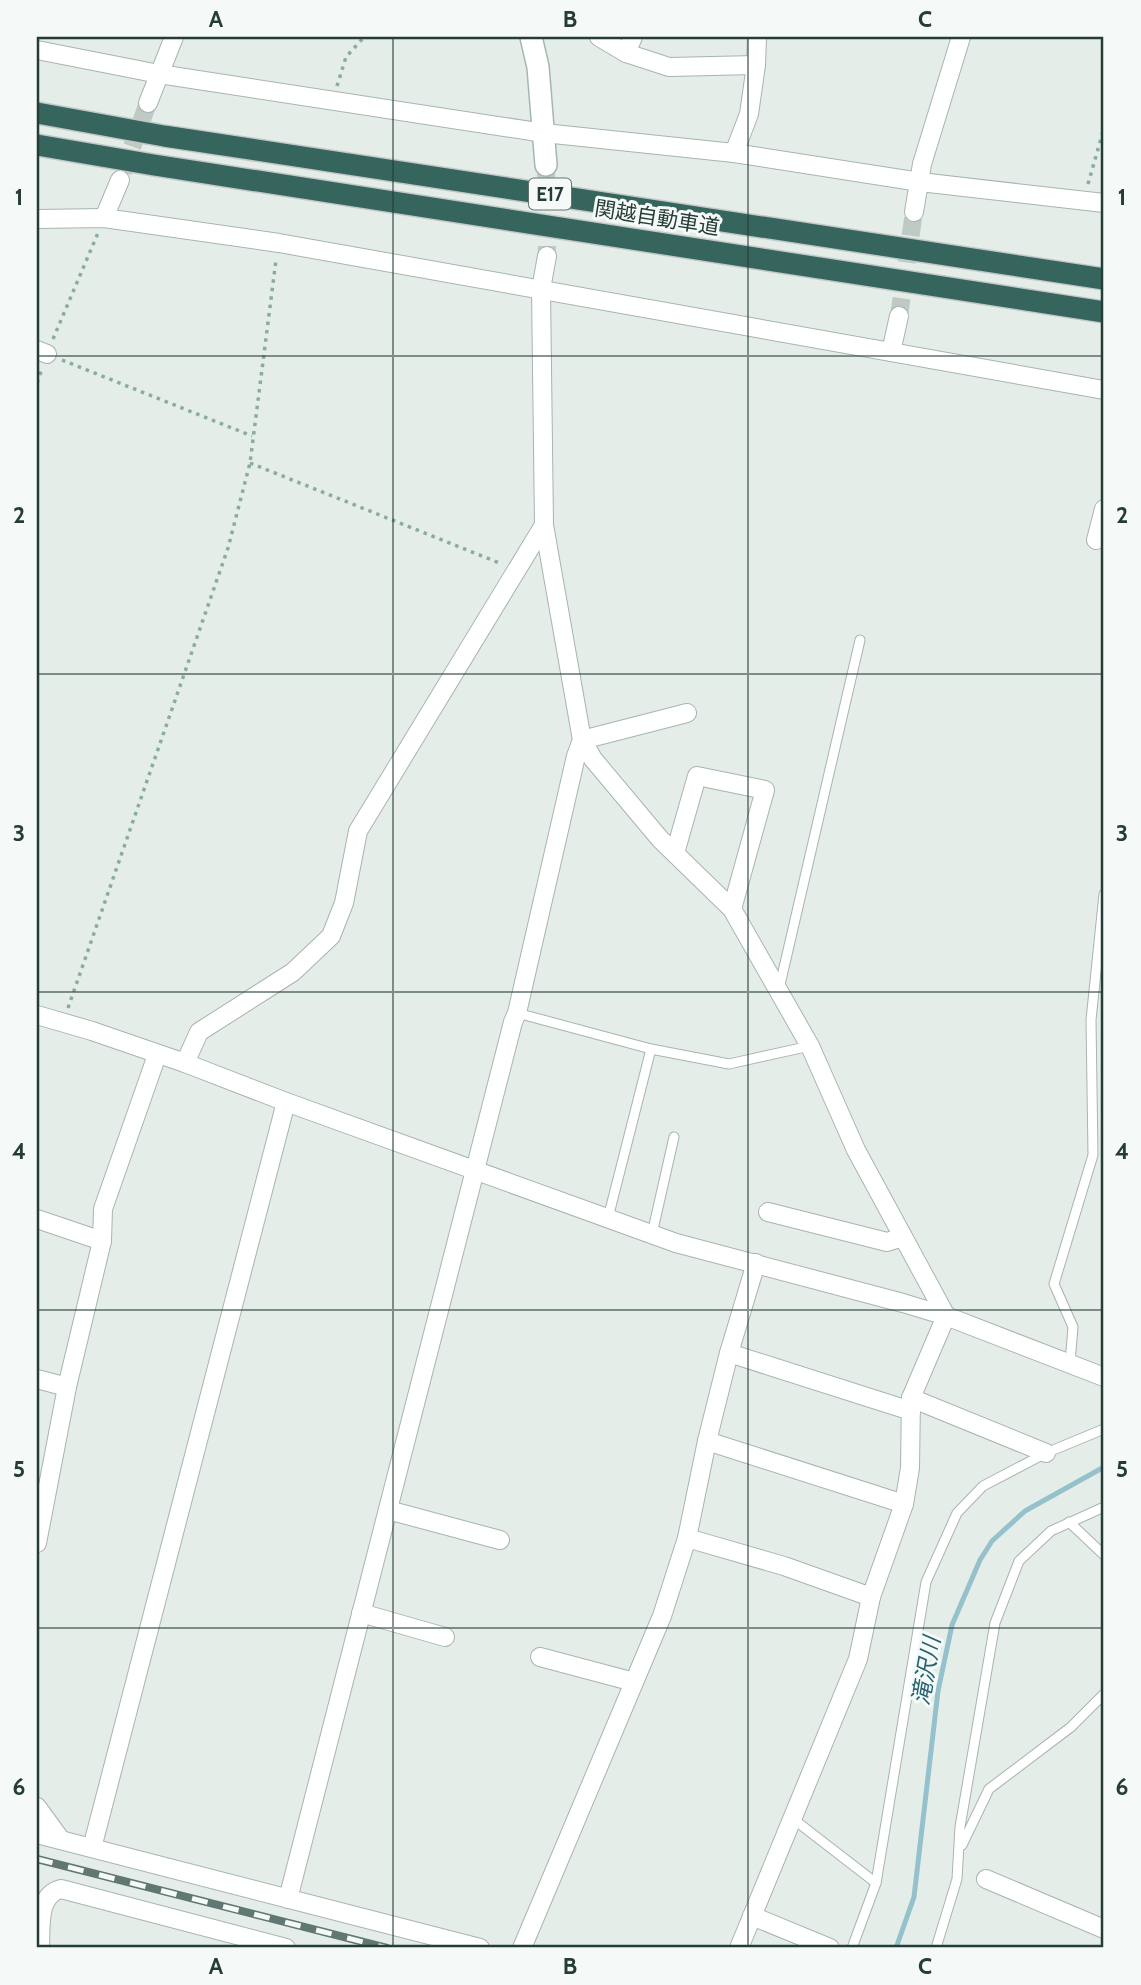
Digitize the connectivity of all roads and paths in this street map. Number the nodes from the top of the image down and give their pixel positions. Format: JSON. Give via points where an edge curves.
{"nodes":[{"id":1,"x":174,"y":37,"type":"edge"},
{"id":2,"x":364,"y":37,"type":"edge"},
{"id":3,"x":531,"y":37,"type":"edge"},
{"id":4,"x":599,"y":37,"type":"edge"},
{"id":5,"x":757,"y":37,"type":"edge"},
{"id":6,"x":961,"y":37,"type":"edge"},
{"id":7,"x":630,"y":45,"type":"edge"},
{"id":8,"x":37,"y":50,"type":"edge"},
{"id":9,"x":756,"y":65,"type":"junction"},
{"id":10,"x":159,"y":74,"type":"junction"},
{"id":11,"x":333,"y":101,"type":"junction"},
{"id":12,"x":148,"y":103,"type":"tunnel mouth"},
{"id":13,"x":37,"y":113,"type":"edge"},
{"id":14,"x":1104,"y":128,"type":"edge"},
{"id":15,"x":544,"y":132,"type":"junction"},
{"id":16,"x":37,"y":145,"type":"edge"},
{"id":17,"x":734,"y":153,"type":"junction"},
{"id":18,"x":546,"y":164,"type":"tunnel mouth"},
{"id":19,"x":120,"y":180,"type":"tunnel mouth"},
{"id":20,"x":920,"y":182,"type":"junction"},
{"id":21,"x":1083,"y":201,"type":"junction"},
{"id":22,"x":1104,"y":203,"type":"edge"},
{"id":23,"x":914,"y":212,"type":"tunnel mouth"},
{"id":24,"x":104,"y":218,"type":"junction"},
{"id":25,"x":37,"y":219,"type":"edge"},
{"id":26,"x":279,"y":243,"type":"junction"},
{"id":27,"x":547,"y":256,"type":"tunnel mouth"},
{"id":28,"x":1104,"y":279,"type":"edge"},
{"id":29,"x":541,"y":289,"type":"junction"},
{"id":30,"x":1104,"y":312,"type":"edge"},
{"id":31,"x":899,"y":316,"type":"tunnel mouth"},
{"id":32,"x":42,"y":352,"type":"edge"},
{"id":33,"x":891,"y":352,"type":"junction"},
{"id":34,"x":1104,"y":390,"type":"edge"},
{"id":35,"x":253,"y":436,"type":"junction"},
{"id":36,"x":250,"y":463,"type":"junction"},
{"id":37,"x":1104,"y":509,"type":"edge"},
{"id":38,"x":544,"y":525,"type":"junction"},
{"id":39,"x":1097,"y":540,"type":"dead end"},
{"id":40,"x":517,"y":570,"type":"junction"},
{"id":41,"x":860,"y":640,"type":"dead end"},
{"id":42,"x":687,"y":713,"type":"dead end"},
{"id":43,"x":582,"y":740,"type":"junction"},
{"id":44,"x":675,"y":853,"type":"junction"},
{"id":45,"x":1104,"y":894,"type":"edge"},
{"id":46,"x":732,"y":909,"type":"junction"},
{"id":47,"x":778,"y":991,"type":"junction"},
{"id":48,"x":517,"y":1013,"type":"junction"},
{"id":49,"x":37,"y":1015,"type":"edge"},
{"id":50,"x":63,"y":1023,"type":"junction"},
{"id":51,"x":810,"y":1046,"type":"junction"},
{"id":52,"x":651,"y":1049,"type":"junction"},
{"id":53,"x":157,"y":1055,"type":"junction"},
{"id":54,"x":186,"y":1063,"type":"junction"},
{"id":55,"x":285,"y":1102,"type":"junction"},
{"id":56,"x":674,"y":1137,"type":"dead end"},
{"id":57,"x":474,"y":1171,"type":"junction"},
{"id":58,"x":768,"y":1212,"type":"dead end"},
{"id":59,"x":608,"y":1218,"type":"junction"},
{"id":60,"x":37,"y":1219,"type":"edge"},
{"id":61,"x":652,"y":1234,"type":"junction"},
{"id":62,"x":903,"y":1237,"type":"junction"},
{"id":63,"x":102,"y":1241,"type":"junction"},
{"id":64,"x":756,"y":1262,"type":"junction"},
{"id":65,"x":946,"y":1316,"type":"junction"},
{"id":66,"x":729,"y":1353,"type":"junction"},
{"id":67,"x":1070,"y":1363,"type":"junction"},
{"id":68,"x":1104,"y":1377,"type":"edge"},
{"id":69,"x":37,"y":1379,"type":"edge"},
{"id":70,"x":67,"y":1387,"type":"junction"},
{"id":71,"x":911,"y":1405,"type":"junction"},
{"id":72,"x":1104,"y":1429,"type":"edge"},
{"id":73,"x":707,"y":1441,"type":"junction"},
{"id":74,"x":1046,"y":1453,"type":"junction"},
{"id":75,"x":904,"y":1504,"type":"junction"},
{"id":76,"x":1104,"y":1507,"type":"edge"},
{"id":77,"x":388,"y":1510,"type":"junction"},
{"id":78,"x":1069,"y":1522,"type":"junction"},
{"id":79,"x":687,"y":1538,"type":"junction"},
{"id":80,"x":500,"y":1540,"type":"dead end"},
{"id":81,"x":37,"y":1544,"type":"edge"},
{"id":82,"x":1104,"y":1555,"type":"edge"},
{"id":83,"x":871,"y":1597,"type":"junction"},
{"id":84,"x":361,"y":1613,"type":"junction"},
{"id":85,"x":445,"y":1637,"type":"dead end"},
{"id":86,"x":540,"y":1657,"type":"dead end"},
{"id":87,"x":634,"y":1682,"type":"junction"},
{"id":88,"x":1104,"y":1694,"type":"edge"},
{"id":89,"x":37,"y":1807,"type":"edge"},
{"id":90,"x":792,"y":1818,"type":"junction"},
{"id":91,"x":37,"y":1834,"type":"edge"},
{"id":92,"x":61,"y":1840,"type":"junction"},
{"id":93,"x":92,"y":1849,"type":"junction"},
{"id":94,"x":959,"y":1852,"type":"junction"},
{"id":95,"x":986,"y":1879,"type":"dead end"},
{"id":96,"x":876,"y":1883,"type":"junction"},
{"id":97,"x":288,"y":1899,"type":"junction"},
{"id":98,"x":752,"y":1916,"type":"junction"},
{"id":99,"x":1104,"y":1929,"type":"edge"},
{"id":100,"x":240,"y":1942,"type":"edge"},
{"id":101,"x":40,"y":1948,"type":"edge"},
{"id":102,"x":286,"y":1948,"type":"edge"},
{"id":103,"x":480,"y":1948,"type":"edge"},
{"id":104,"x":522,"y":1948,"type":"edge"},
{"id":105,"x":739,"y":1948,"type":"edge"},
{"id":106,"x":830,"y":1948,"type":"edge"},
{"id":107,"x":852,"y":1948,"type":"edge"},
{"id":108,"x":936,"y":1948,"type":"edge"}],
"edges":[{"from":1,"to":10,"type":"street"},
{"from":2,"to":11,"type":"path","via":[[346,57]]},
{"from":3,"to":15,"type":"street"},
{"from":4,"to":7,"type":"street"},
{"from":5,"to":9,"type":"street"},
{"from":6,"to":20,"type":"street"},
{"from":7,"to":9,"type":"street","via":[[669,67]]},
{"from":8,"to":10,"type":"street"},
{"from":9,"to":17,"type":"street","via":[[749,114]]},
{"from":10,"to":11,"type":"street"},
{"from":10,"to":12,"type":"street"},
{"from":11,"to":15,"type":"street"},
{"from":13,"to":28,"type":"highway","name":"関越自動車道","number":"E17"},
{"from":14,"to":21,"type":"path"},
{"from":15,"to":17,"type":"street"},
{"from":15,"to":18,"type":"street"},
{"from":16,"to":30,"type":"highway","name":"関越自動車道","number":"E17"},
{"from":17,"to":20,"type":"street"},
{"from":19,"to":24,"type":"street"},
{"from":20,"to":21,"type":"street"},
{"from":20,"to":23,"type":"street"},
{"from":21,"to":22,"type":"street"},
{"from":24,"to":25,"type":"street"},
{"from":24,"to":26,"type":"street"},
{"from":24,"to":32,"type":"path"},
{"from":26,"to":29,"type":"street"},
{"from":26,"to":35,"type":"path"},
{"from":27,"to":29,"type":"street"},
{"from":29,"to":33,"type":"street"},
{"from":29,"to":38,"type":"street"},
{"from":31,"to":33,"type":"street"},
{"from":32,"to":35,"type":"path"},
{"from":33,"to":34,"type":"street"},
{"from":35,"to":36,"type":"path"},
{"from":36,"to":40,"type":"path"},
{"from":36,"to":50,"type":"path","via":[[228,548]]},
{"from":37,"to":39,"type":"street"},
{"from":38,"to":40,"type":"street"},
{"from":38,"to":43,"type":"street"},
{"from":40,"to":54,"type":"street","via":[[358,831],[344,903],[331,936],[293,972],[199,1032]]},
{"from":41,"to":47,"type":"lane"},
{"from":42,"to":43,"type":"street"},
{"from":43,"to":44,"type":"street","via":[[593,759]]},
{"from":43,"to":48,"type":"street"},
{"from":44,"to":46,"type":"street"},
{"from":44,"to":46,"type":"street","via":[[697,776],[765,790]]},
{"from":45,"to":67,"type":"lane","via":[[1091,1020],[1093,1155],[1054,1284],[1073,1327]]},
{"from":46,"to":47,"type":"street"},
{"from":47,"to":51,"type":"street"},
{"from":48,"to":52,"type":"lane"},
{"from":48,"to":57,"type":"street"},
{"from":49,"to":50,"type":"street"},
{"from":50,"to":53,"type":"street"},
{"from":51,"to":52,"type":"lane","via":[[729,1064]]},
{"from":51,"to":62,"type":"street","via":[[856,1150]]},
{"from":52,"to":59,"type":"lane"},
{"from":53,"to":54,"type":"street"},
{"from":53,"to":63,"type":"street","via":[[103,1209]]},
{"from":54,"to":55,"type":"street"},
{"from":55,"to":57,"type":"street"},
{"from":55,"to":93,"type":"street"},
{"from":56,"to":61,"type":"lane"},
{"from":57,"to":59,"type":"street"},
{"from":57,"to":77,"type":"street"},
{"from":58,"to":62,"type":"street","via":[[887,1242]]},
{"from":59,"to":61,"type":"street"},
{"from":60,"to":63,"type":"street"},
{"from":61,"to":64,"type":"street"},
{"from":62,"to":65,"type":"street"},
{"from":63,"to":70,"type":"street"},
{"from":64,"to":65,"type":"street"},
{"from":64,"to":66,"type":"street"},
{"from":65,"to":67,"type":"street"},
{"from":65,"to":71,"type":"street"},
{"from":66,"to":71,"type":"street"},
{"from":66,"to":73,"type":"street"},
{"from":67,"to":68,"type":"street"},
{"from":69,"to":70,"type":"street"},
{"from":70,"to":81,"type":"street"},
{"from":71,"to":74,"type":"street"},
{"from":71,"to":75,"type":"street"},
{"from":72,"to":74,"type":"lane"},
{"from":73,"to":75,"type":"street"},
{"from":73,"to":79,"type":"street"},
{"from":74,"to":96,"type":"lane","via":[[984,1486],[957,1513],[926,1582]]},
{"from":75,"to":83,"type":"street"},
{"from":76,"to":78,"type":"lane"},
{"from":77,"to":80,"type":"street"},
{"from":77,"to":84,"type":"street"},
{"from":78,"to":82,"type":"lane"},
{"from":78,"to":94,"type":"lane","via":[[1051,1531],[1019,1561],[995,1623]]},
{"from":79,"to":83,"type":"street"},
{"from":79,"to":87,"type":"street"},
{"from":83,"to":90,"type":"street","via":[[858,1660]]},
{"from":84,"to":85,"type":"street"},
{"from":84,"to":97,"type":"street"},
{"from":86,"to":87,"type":"street"},
{"from":87,"to":104,"type":"street"},
{"from":88,"to":94,"type":"lane","via":[[1071,1727],[989,1789]]},
{"from":89,"to":92,"type":"street"},
{"from":90,"to":96,"type":"lane"},
{"from":90,"to":98,"type":"street"},
{"from":91,"to":92,"type":"street"},
{"from":92,"to":93,"type":"street"},
{"from":93,"to":97,"type":"street"},
{"from":94,"to":108,"type":"lane","via":[[957,1879]]},
{"from":95,"to":99,"type":"street"},
{"from":96,"to":107,"type":"lane"},
{"from":97,"to":103,"type":"street"},
{"from":98,"to":105,"type":"street"},
{"from":98,"to":106,"type":"street"},
{"from":100,"to":101,"type":"street","via":[[61,1889],[46,1898]]},
{"from":100,"to":102,"type":"street"}]}
